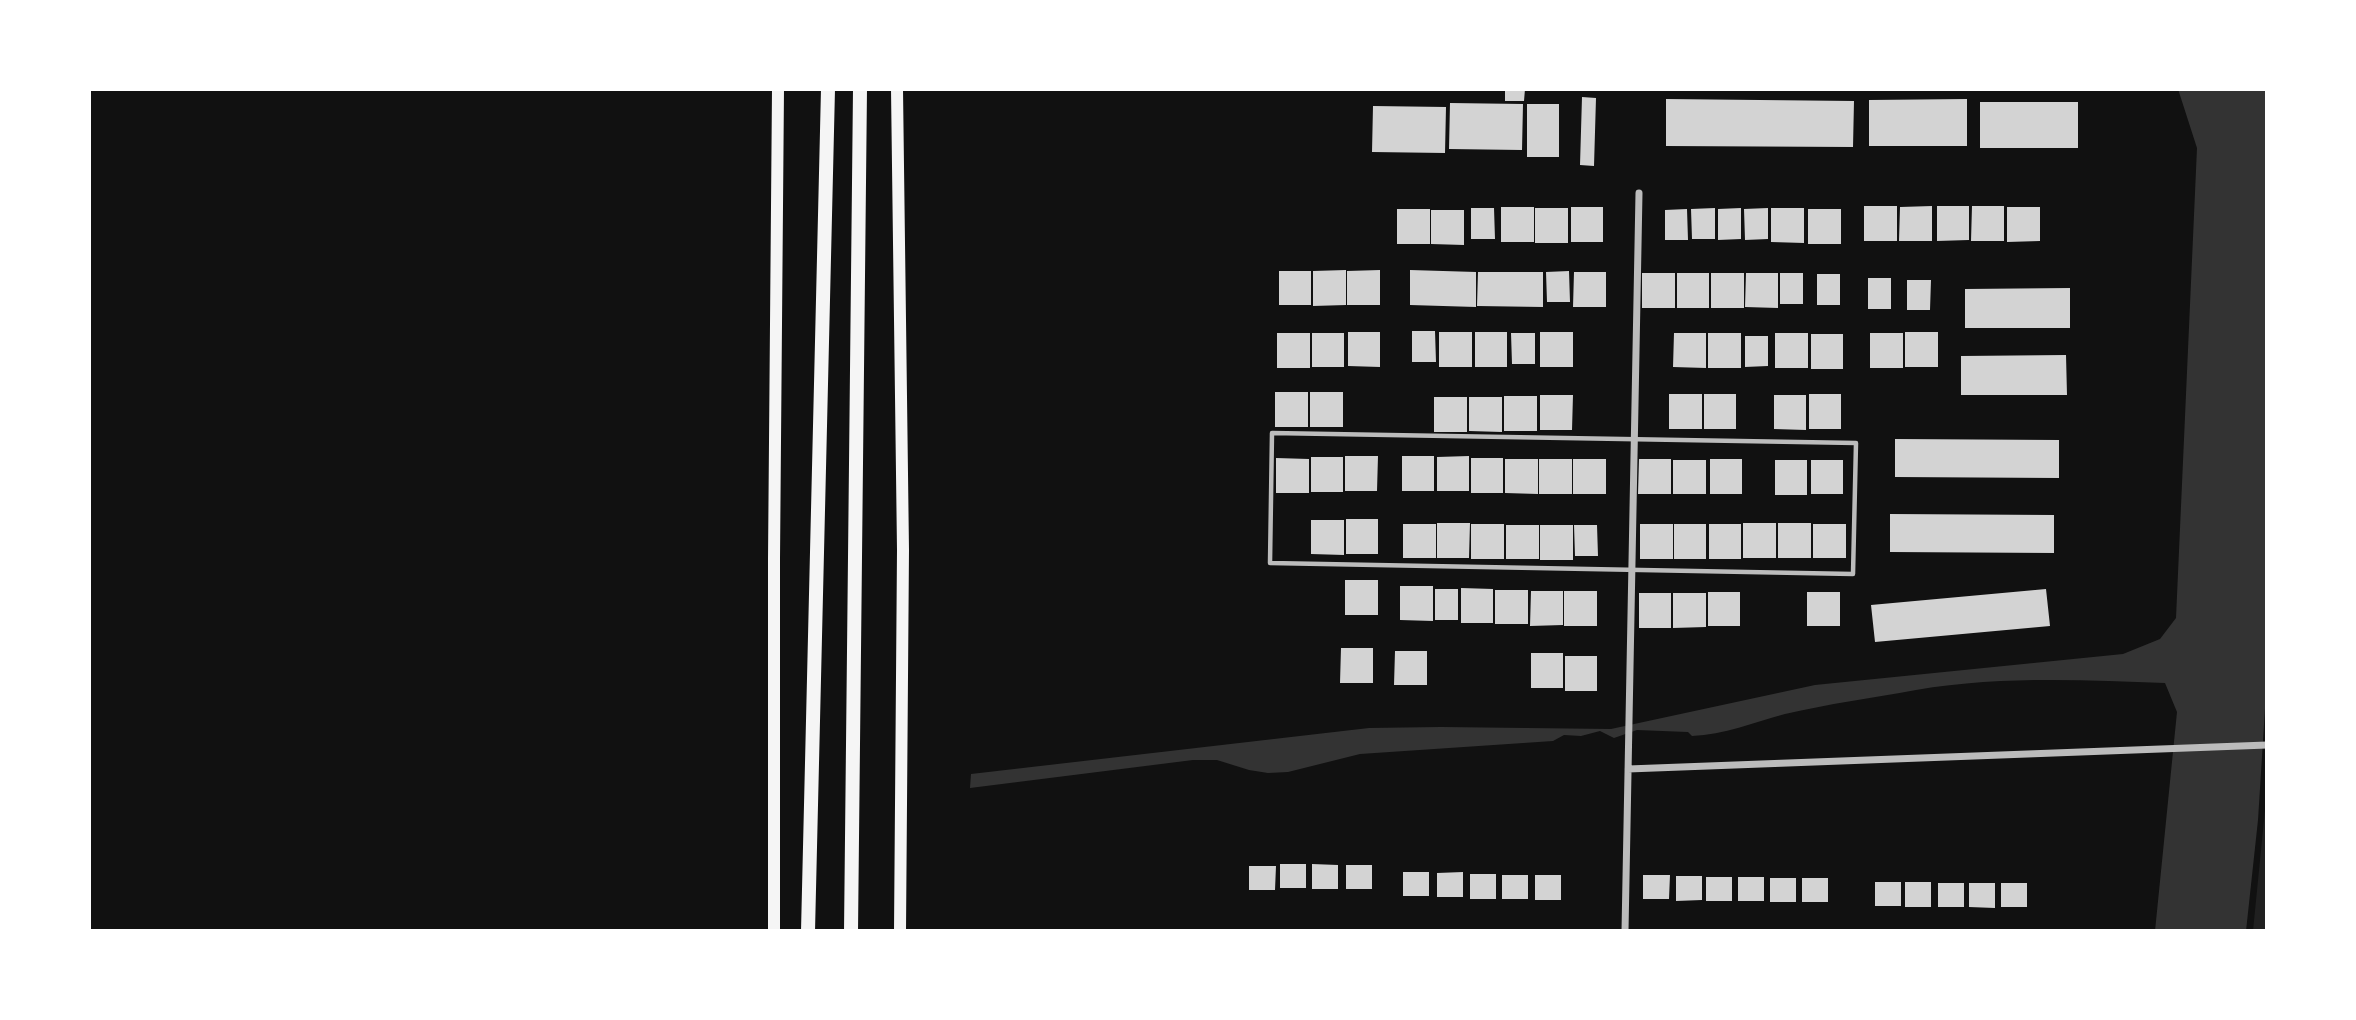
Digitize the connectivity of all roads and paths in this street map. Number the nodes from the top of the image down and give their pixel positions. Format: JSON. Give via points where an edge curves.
{"nodes":[{"id":1,"x":778,"y":89,"type":"edge"},
{"id":2,"x":828,"y":89,"type":"edge"},
{"id":3,"x":859,"y":89,"type":"edge"},
{"id":4,"x":897,"y":89,"type":"edge"},
{"id":5,"x":1639,"y":194,"type":"dead end"},
{"id":6,"x":1635,"y":439,"type":"junction"},
{"id":7,"x":1632,"y":570,"type":"junction"},
{"id":8,"x":2267,"y":745,"type":"edge"},
{"id":9,"x":1628,"y":769,"type":"junction"},
{"id":10,"x":774,"y":931,"type":"edge"},
{"id":11,"x":808,"y":931,"type":"edge"},
{"id":12,"x":851,"y":931,"type":"edge"},
{"id":13,"x":900,"y":931,"type":"edge"},
{"id":14,"x":1625,"y":931,"type":"edge"}],
"edges":[{"from":1,"to":10,"type":"main road"},
{"from":2,"to":11,"type":"highway"},
{"from":3,"to":12,"type":"highway"},
{"from":4,"to":13,"type":"main road","via":[[903,550]]},
{"from":5,"to":6,"type":"street"},
{"from":6,"to":7,"type":"street"},
{"from":6,"to":7,"type":"lane","via":[[1856,443],[1854,548],[1853,574]]},
{"from":6,"to":7,"type":"lane","via":[[1272,433],[1270,563]]},
{"from":7,"to":9,"type":"street"},
{"from":8,"to":9,"type":"street"},
{"from":9,"to":14,"type":"street"}]}
